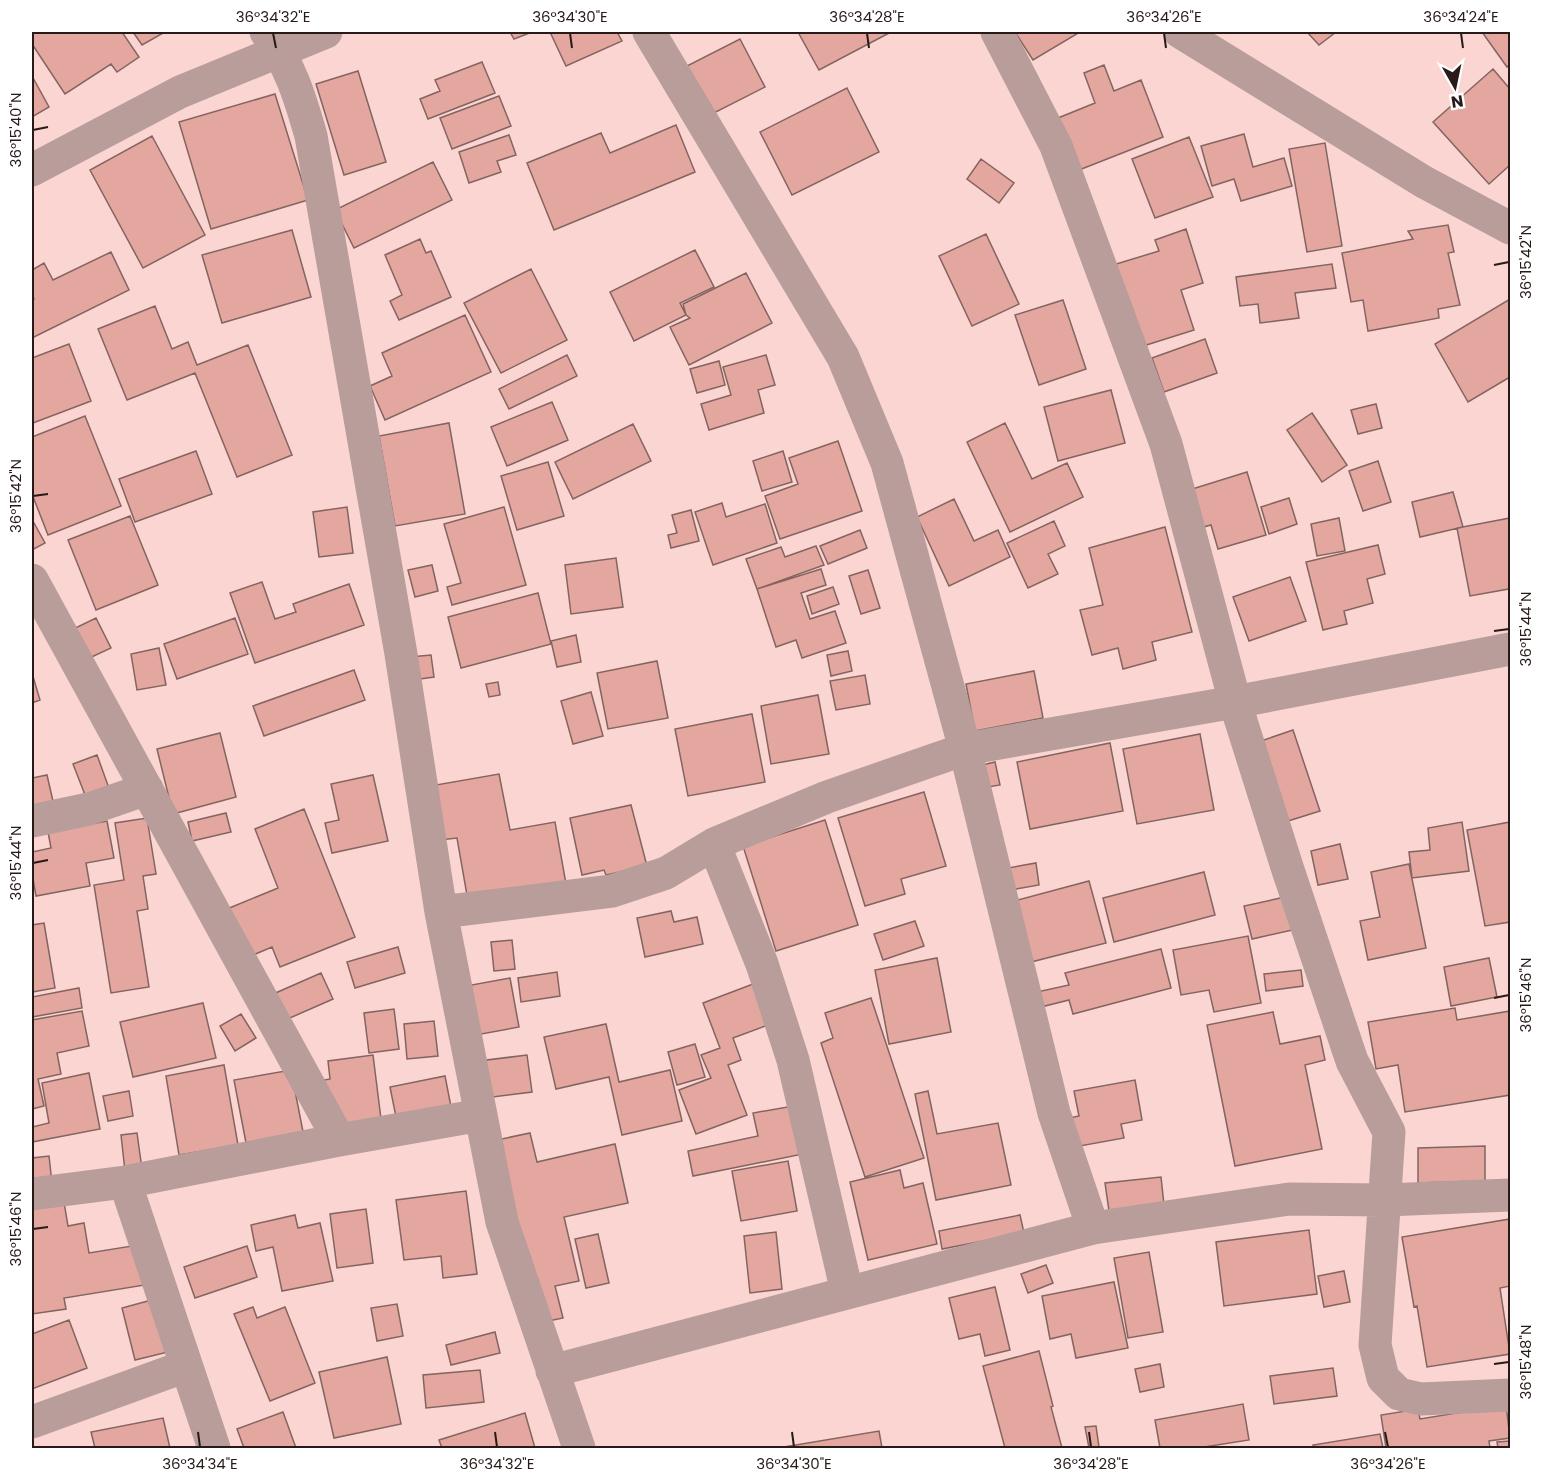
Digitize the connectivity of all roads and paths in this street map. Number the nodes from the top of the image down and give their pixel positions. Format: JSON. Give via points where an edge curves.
{"nodes":[{"id":1,"x":326,"y":32,"type":"edge"},
{"id":2,"x":650,"y":32,"type":"edge"},
{"id":3,"x":997,"y":32,"type":"edge"},
{"id":4,"x":1180,"y":32,"type":"edge"},
{"id":5,"x":273,"y":41,"type":"edge"},
{"id":6,"x":32,"y":170,"type":"edge"},
{"id":7,"x":1510,"y":228,"type":"edge"},
{"id":8,"x":32,"y":580,"type":"edge"},
{"id":9,"x":1510,"y":649,"type":"edge"},
{"id":10,"x":1235,"y":702,"type":"junction"},
{"id":11,"x":965,"y":748,"type":"junction"},
{"id":12,"x":147,"y":789,"type":"junction"},
{"id":13,"x":32,"y":821,"type":"edge"},
{"id":14,"x":714,"y":844,"type":"junction"},
{"id":15,"x":441,"y":912,"type":"junction"},
{"id":16,"x":481,"y":1115,"type":"junction"},
{"id":17,"x":339,"y":1140,"type":"junction"},
{"id":18,"x":125,"y":1182,"type":"junction"},
{"id":19,"x":32,"y":1194,"type":"edge"},
{"id":20,"x":1510,"y":1195,"type":"edge"},
{"id":21,"x":1386,"y":1200,"type":"junction"},
{"id":22,"x":1093,"y":1228,"type":"junction"},
{"id":23,"x":847,"y":1292,"type":"junction"},
{"id":24,"x":186,"y":1366,"type":"junction"},
{"id":25,"x":552,"y":1371,"type":"junction"},
{"id":26,"x":1510,"y":1395,"type":"edge"},
{"id":27,"x":32,"y":1422,"type":"edge"},
{"id":28,"x":214,"y":1449,"type":"edge"},
{"id":29,"x":579,"y":1449,"type":"edge"}],
"edges":[{"from":1,"to":5,"type":"street"},
{"from":2,"to":11,"type":"street","via":[[843,357],[887,463]]},
{"from":3,"to":10,"type":"street","via":[[1056,146],[1166,444]]},
{"from":4,"to":7,"type":"street","via":[[1424,182]]},
{"from":5,"to":6,"type":"street"},
{"from":5,"to":15,"type":"street","via":[[298,89],[311,136],[401,654]]},
{"from":8,"to":12,"type":"street"},
{"from":9,"to":10,"type":"street"},
{"from":10,"to":11,"type":"street"},
{"from":10,"to":21,"type":"street","via":[[1352,1061],[1389,1132]]},
{"from":11,"to":14,"type":"street","via":[[827,797]]},
{"from":11,"to":22,"type":"street","via":[[1054,1113]]},
{"from":12,"to":13,"type":"street","via":[[89,809]]},
{"from":12,"to":17,"type":"street"},
{"from":14,"to":15,"type":"street","via":[[666,873],[612,891]]},
{"from":14,"to":23,"type":"street","via":[[762,964],[793,1060]]},
{"from":15,"to":16,"type":"street"},
{"from":16,"to":17,"type":"street"},
{"from":16,"to":25,"type":"street","via":[[502,1222]]},
{"from":17,"to":18,"type":"street"},
{"from":18,"to":19,"type":"street"},
{"from":18,"to":24,"type":"street"},
{"from":20,"to":21,"type":"street"},
{"from":21,"to":22,"type":"street","via":[[1289,1199]]},
{"from":21,"to":26,"type":"street","via":[[1375,1345],[1383,1378],[1399,1394],[1421,1399]]},
{"from":22,"to":23,"type":"street"},
{"from":23,"to":25,"type":"street"},
{"from":24,"to":27,"type":"street"},
{"from":24,"to":28,"type":"street"},
{"from":25,"to":29,"type":"street"}]}
